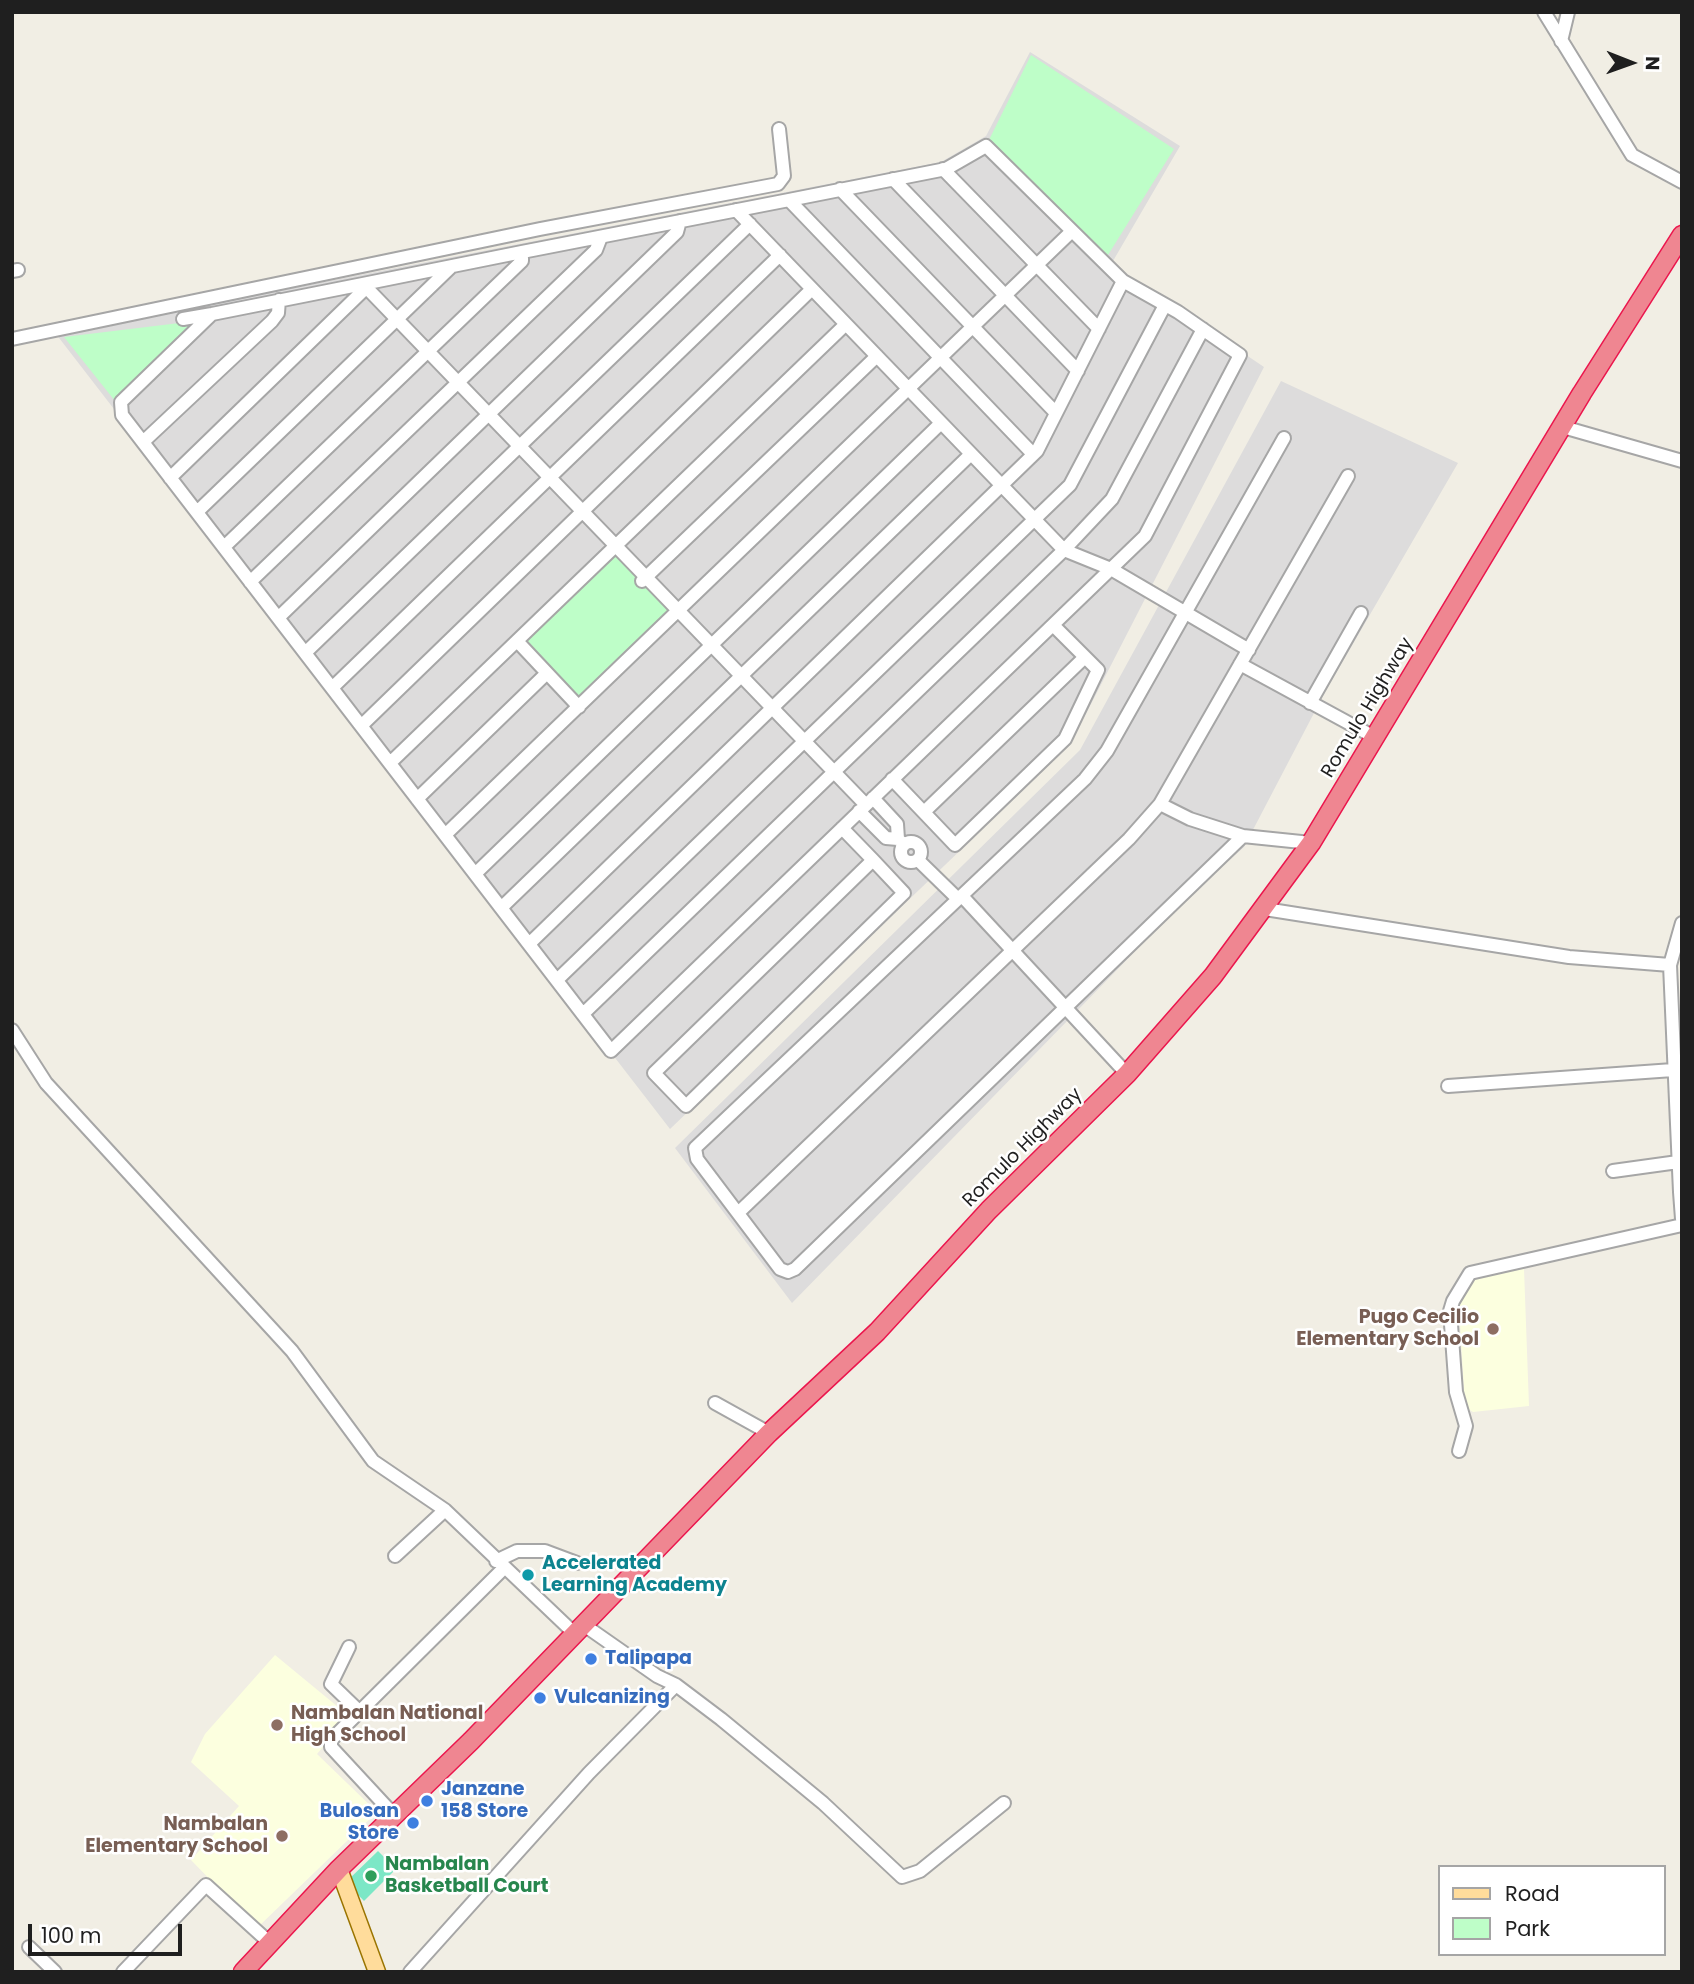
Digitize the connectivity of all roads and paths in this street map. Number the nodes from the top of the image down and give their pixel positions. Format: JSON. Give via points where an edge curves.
{"nodes":[{"id":1,"x":1544,"y":12,"type":"edge"},
{"id":2,"x":1568,"y":12,"type":"edge"},
{"id":3,"x":1561,"y":41,"type":"junction"},
{"id":4,"x":779,"y":129,"type":"dead end"},
{"id":5,"x":943,"y":169,"type":"junction"},
{"id":6,"x":893,"y":179,"type":"junction"},
{"id":7,"x":1682,"y":182,"type":"edge"},
{"id":8,"x":840,"y":189,"type":"junction"},
{"id":9,"x":789,"y":200,"type":"junction"},
{"id":10,"x":736,"y":210,"type":"junction"},
{"id":11,"x":680,"y":221,"type":"junction"},
{"id":12,"x":750,"y":224,"type":"junction"},
{"id":13,"x":1072,"y":230,"type":"junction"},
{"id":14,"x":1682,"y":235,"type":"edge"},
{"id":15,"x":601,"y":237,"type":"junction"},
{"id":16,"x":522,"y":252,"type":"junction"},
{"id":17,"x":780,"y":255,"type":"junction"},
{"id":18,"x":1037,"y":265,"type":"junction"},
{"id":19,"x":452,"y":266,"type":"junction"},
{"id":20,"x":1124,"y":281,"type":"junction"},
{"id":21,"x":367,"y":284,"type":"junction"},
{"id":22,"x":813,"y":289,"type":"junction"},
{"id":23,"x":1005,"y":295,"type":"junction"},
{"id":24,"x":279,"y":300,"type":"junction"},
{"id":25,"x":1165,"y":305,"type":"junction"},
{"id":26,"x":212,"y":314,"type":"junction"},
{"id":27,"x":183,"y":319,"type":"dead end"},
{"id":28,"x":397,"y":319,"type":"junction"},
{"id":29,"x":846,"y":324,"type":"junction"},
{"id":30,"x":973,"y":327,"type":"junction"},
{"id":31,"x":1099,"y":329,"type":"junction"},
{"id":32,"x":1203,"y":329,"type":"junction"},
{"id":33,"x":12,"y":339,"type":"edge"},
{"id":34,"x":428,"y":351,"type":"junction"},
{"id":35,"x":877,"y":356,"type":"junction"},
{"id":36,"x":940,"y":358,"type":"junction"},
{"id":37,"x":1078,"y":371,"type":"junction"},
{"id":38,"x":458,"y":382,"type":"junction"},
{"id":39,"x":908,"y":389,"type":"junction"},
{"id":40,"x":1056,"y":413,"type":"junction"},
{"id":41,"x":488,"y":414,"type":"junction"},
{"id":42,"x":941,"y":423,"type":"junction"},
{"id":43,"x":1563,"y":428,"type":"junction"},
{"id":44,"x":1284,"y":438,"type":"dead end"},
{"id":45,"x":143,"y":442,"type":"junction"},
{"id":46,"x":520,"y":446,"type":"junction"},
{"id":47,"x":971,"y":454,"type":"junction"},
{"id":48,"x":1033,"y":454,"type":"junction"},
{"id":49,"x":1682,"y":461,"type":"edge"},
{"id":50,"x":1348,"y":476,"type":"dead end"},
{"id":51,"x":170,"y":478,"type":"junction"},
{"id":52,"x":550,"y":478,"type":"junction"},
{"id":53,"x":1003,"y":486,"type":"junction"},
{"id":54,"x":583,"y":511,"type":"junction"},
{"id":55,"x":197,"y":512,"type":"junction"},
{"id":56,"x":1035,"y":519,"type":"junction"},
{"id":57,"x":615,"y":545,"type":"junction"},
{"id":58,"x":224,"y":547,"type":"junction"},
{"id":59,"x":1064,"y":550,"type":"junction"},
{"id":60,"x":1111,"y":569,"type":"junction"},
{"id":61,"x":644,"y":580,"type":"junction"},
{"id":62,"x":250,"y":582,"type":"junction"},
{"id":63,"x":679,"y":611,"type":"junction"},
{"id":64,"x":1183,"y":613,"type":"junction"},
{"id":65,"x":1361,"y":613,"type":"dead end"},
{"id":66,"x":278,"y":618,"type":"junction"},
{"id":67,"x":1053,"y":625,"type":"junction"},
{"id":68,"x":517,"y":641,"type":"junction"},
{"id":69,"x":712,"y":645,"type":"junction"},
{"id":70,"x":1249,"y":650,"type":"junction"},
{"id":71,"x":305,"y":653,"type":"junction"},
{"id":72,"x":1085,"y":657,"type":"junction"},
{"id":73,"x":1240,"y":664,"type":"junction"},
{"id":74,"x":547,"y":673,"type":"junction"},
{"id":75,"x":741,"y":676,"type":"junction"},
{"id":76,"x":332,"y":688,"type":"junction"},
{"id":77,"x":1310,"y":703,"type":"junction"},
{"id":78,"x":579,"y":707,"type":"junction"},
{"id":79,"x":773,"y":708,"type":"junction"},
{"id":80,"x":361,"y":726,"type":"junction"},
{"id":81,"x":1376,"y":738,"type":"junction"},
{"id":82,"x":805,"y":741,"type":"junction"},
{"id":83,"x":390,"y":763,"type":"junction"},
{"id":84,"x":834,"y":772,"type":"junction"},
{"id":85,"x":892,"y":779,"type":"junction"},
{"id":86,"x":417,"y":799,"type":"junction"},
{"id":87,"x":1160,"y":804,"type":"junction"},
{"id":88,"x":866,"y":805,"type":"junction"},
{"id":89,"x":924,"y":812,"type":"junction"},
{"id":90,"x":842,"y":828,"type":"junction"},
{"id":91,"x":445,"y":835,"type":"junction"},
{"id":92,"x":1242,"y":836,"type":"junction"},
{"id":93,"x":901,"y":842,"type":"junction"},
{"id":94,"x":1311,"y":843,"type":"junction"},
{"id":95,"x":873,"y":860,"type":"junction"},
{"id":96,"x":475,"y":874,"type":"junction"},
{"id":97,"x":960,"y":897,"type":"junction"},
{"id":98,"x":501,"y":908,"type":"junction"},
{"id":99,"x":1265,"y":909,"type":"junction"},
{"id":100,"x":1682,"y":923,"type":"edge"},
{"id":101,"x":529,"y":944,"type":"junction"},
{"id":102,"x":1013,"y":951,"type":"junction"},
{"id":103,"x":1670,"y":965,"type":"junction"},
{"id":104,"x":557,"y":981,"type":"junction"},
{"id":105,"x":1066,"y":1009,"type":"junction"},
{"id":106,"x":583,"y":1014,"type":"junction"},
{"id":107,"x":12,"y":1030,"type":"edge"},
{"id":108,"x":1673,"y":1070,"type":"junction"},
{"id":109,"x":1126,"y":1074,"type":"junction"},
{"id":110,"x":1448,"y":1086,"type":"dead end"},
{"id":111,"x":1678,"y":1162,"type":"junction"},
{"id":112,"x":1613,"y":1171,"type":"dead end"},
{"id":113,"x":1681,"y":1191,"type":"edge"},
{"id":114,"x":738,"y":1213,"type":"junction"},
{"id":115,"x":1682,"y":1219,"type":"edge"},
{"id":116,"x":1682,"y":1225,"type":"edge"},
{"id":117,"x":715,"y":1403,"type":"dead end"},
{"id":118,"x":769,"y":1433,"type":"junction"},
{"id":119,"x":1460,"y":1451,"type":"dead end"},
{"id":120,"x":445,"y":1510,"type":"junction"},
{"id":121,"x":395,"y":1556,"type":"dead end"},
{"id":122,"x":577,"y":1563,"type":"dead end"},
{"id":123,"x":500,"y":1564,"type":"junction"},
{"id":124,"x":579,"y":1629,"type":"junction"},
{"id":125,"x":349,"y":1647,"type":"dead end"},
{"id":126,"x":676,"y":1685,"type":"junction"},
{"id":127,"x":359,"y":1712,"type":"junction"},
{"id":128,"x":1004,"y":1803,"type":"dead end"},
{"id":129,"x":394,"y":1815,"type":"junction"},
{"id":130,"x":339,"y":1869,"type":"junction"},
{"id":131,"x":271,"y":1944,"type":"junction"},
{"id":132,"x":29,"y":1947,"type":"dead end"},
{"id":133,"x":55,"y":1972,"type":"edge"},
{"id":134,"x":123,"y":1972,"type":"edge"},
{"id":135,"x":243,"y":1972,"type":"edge"},
{"id":136,"x":377,"y":1972,"type":"edge"},
{"id":137,"x":410,"y":1972,"type":"edge"}],
"edges":[{"from":1,"to":3,"type":"street"},
{"from":2,"to":3,"type":"street"},
{"from":3,"to":7,"type":"street","via":[[1632,155]]},
{"from":4,"to":33,"type":"street","via":[[784,176],[778,184]]},
{"from":5,"to":6,"type":"street"},
{"from":5,"to":13,"type":"street","via":[[986,146]]},
{"from":5,"to":18,"type":"street"},
{"from":6,"to":8,"type":"street"},
{"from":6,"to":23,"type":"street"},
{"from":8,"to":9,"type":"street"},
{"from":8,"to":30,"type":"street"},
{"from":9,"to":10,"type":"street"},
{"from":9,"to":36,"type":"street"},
{"from":10,"to":11,"type":"street"},
{"from":10,"to":12,"type":"street"},
{"from":11,"to":15,"type":"street"},
{"from":11,"to":41,"type":"street","via":[[677,232]]},
{"from":12,"to":17,"type":"street"},
{"from":12,"to":46,"type":"street"},
{"from":13,"to":18,"type":"street"},
{"from":13,"to":20,"type":"street"},
{"from":14,"to":43,"type":"highway","name":"Romulo Highway"},
{"from":15,"to":16,"type":"street"},
{"from":15,"to":38,"type":"street","via":[[596,250]]},
{"from":16,"to":19,"type":"street"},
{"from":16,"to":34,"type":"street","via":[[522,261]]},
{"from":17,"to":22,"type":"street"},
{"from":17,"to":52,"type":"street"},
{"from":18,"to":23,"type":"street"},
{"from":18,"to":31,"type":"street"},
{"from":19,"to":21,"type":"street"},
{"from":19,"to":28,"type":"street"},
{"from":20,"to":25,"type":"street"},
{"from":20,"to":31,"type":"street"},
{"from":21,"to":24,"type":"street"},
{"from":21,"to":28,"type":"street"},
{"from":21,"to":51,"type":"street"},
{"from":22,"to":29,"type":"street"},
{"from":22,"to":54,"type":"street"},
{"from":23,"to":30,"type":"street"},
{"from":23,"to":37,"type":"street"},
{"from":24,"to":26,"type":"street"},
{"from":24,"to":45,"type":"street","via":[[272,321]]},
{"from":25,"to":32,"type":"street"},
{"from":25,"to":56,"type":"street","via":[[1070,485]]},
{"from":26,"to":27,"type":"street"},
{"from":26,"to":45,"type":"street","via":[[121,402],[122,415]]},
{"from":28,"to":34,"type":"street"},
{"from":28,"to":55,"type":"street"},
{"from":29,"to":35,"type":"street"},
{"from":29,"to":57,"type":"street"},
{"from":30,"to":36,"type":"street"},
{"from":30,"to":40,"type":"street"},
{"from":31,"to":37,"type":"street"},
{"from":32,"to":59,"type":"street","via":[[1112,499]]},
{"from":32,"to":60,"type":"street","via":[[1240,355],[1150,528]]},
{"from":34,"to":38,"type":"street"},
{"from":34,"to":58,"type":"street"},
{"from":35,"to":39,"type":"street"},
{"from":35,"to":61,"type":"street"},
{"from":36,"to":39,"type":"street"},
{"from":36,"to":48,"type":"street"},
{"from":37,"to":40,"type":"street"},
{"from":38,"to":41,"type":"street"},
{"from":38,"to":62,"type":"street"},
{"from":39,"to":42,"type":"street"},
{"from":39,"to":63,"type":"street"},
{"from":40,"to":48,"type":"street"},
{"from":41,"to":46,"type":"street"},
{"from":41,"to":66,"type":"street"},
{"from":42,"to":47,"type":"street"},
{"from":42,"to":69,"type":"street"},
{"from":43,"to":49,"type":"street"},
{"from":43,"to":81,"type":"highway","name":"Romulo Highway"},
{"from":44,"to":64,"type":"street"},
{"from":45,"to":51,"type":"street"},
{"from":46,"to":52,"type":"street"},
{"from":46,"to":71,"type":"street"},
{"from":47,"to":53,"type":"street"},
{"from":47,"to":75,"type":"street"},
{"from":48,"to":53,"type":"street"},
{"from":50,"to":70,"type":"street"},
{"from":51,"to":55,"type":"street"},
{"from":52,"to":54,"type":"street"},
{"from":52,"to":76,"type":"street"},
{"from":53,"to":56,"type":"street"},
{"from":53,"to":79,"type":"street"},
{"from":54,"to":57,"type":"street"},
{"from":54,"to":80,"type":"street"},
{"from":55,"to":58,"type":"street"},
{"from":56,"to":59,"type":"street"},
{"from":56,"to":82,"type":"street"},
{"from":57,"to":61,"type":"street"},
{"from":57,"to":68,"type":"street"},
{"from":58,"to":62,"type":"street"},
{"from":59,"to":60,"type":"street"},
{"from":59,"to":84,"type":"street"},
{"from":60,"to":64,"type":"street"},
{"from":60,"to":67,"type":"street"},
{"from":61,"to":63,"type":"street"},
{"from":62,"to":66,"type":"street"},
{"from":63,"to":69,"type":"street"},
{"from":63,"to":78,"type":"street"},
{"from":64,"to":70,"type":"street"},
{"from":64,"to":97,"type":"street","via":[[1098,763]]},
{"from":65,"to":77,"type":"street"},
{"from":66,"to":71,"type":"street"},
{"from":67,"to":72,"type":"street"},
{"from":67,"to":85,"type":"street"},
{"from":68,"to":74,"type":"street"},
{"from":68,"to":83,"type":"street"},
{"from":69,"to":75,"type":"street"},
{"from":69,"to":96,"type":"street"},
{"from":70,"to":73,"type":"street"},
{"from":71,"to":76,"type":"street"},
{"from":72,"to":89,"type":"street"},
{"from":72,"to":89,"type":"street","via":[[1098,670],[1065,739],[955,845]]},
{"from":73,"to":77,"type":"street"},
{"from":73,"to":87,"type":"street"},
{"from":74,"to":78,"type":"street"},
{"from":74,"to":86,"type":"street"},
{"from":75,"to":79,"type":"street"},
{"from":75,"to":98,"type":"street"},
{"from":76,"to":80,"type":"street"},
{"from":77,"to":81,"type":"street"},
{"from":78,"to":91,"type":"street"},
{"from":79,"to":82,"type":"street"},
{"from":79,"to":101,"type":"street"},
{"from":80,"to":83,"type":"street"},
{"from":81,"to":94,"type":"highway","name":"Romulo Highway"},
{"from":82,"to":84,"type":"street"},
{"from":82,"to":104,"type":"street"},
{"from":83,"to":86,"type":"street"},
{"from":84,"to":88,"type":"street"},
{"from":84,"to":106,"type":"street"},
{"from":85,"to":88,"type":"street"},
{"from":85,"to":89,"type":"street"},
{"from":86,"to":91,"type":"street"},
{"from":87,"to":92,"type":"street"},
{"from":87,"to":102,"type":"street"},
{"from":88,"to":90,"type":"street"},
{"from":88,"to":93,"type":"street","via":[[886,838]]},
{"from":88,"to":93,"type":"street","via":[[897,824]]},
{"from":90,"to":95,"type":"street"},
{"from":90,"to":106,"type":"street","via":[[611,1051]]},
{"from":91,"to":96,"type":"street"},
{"from":92,"to":94,"type":"street"},
{"from":92,"to":105,"type":"street"},
{"from":93,"to":97,"type":"street","via":[[919,845],[919,860]]},
{"from":94,"to":99,"type":"highway","name":"Romulo Highway"},
{"from":95,"to":95,"type":"street","via":[[904,893],[686,1106],[654,1073]]},
{"from":96,"to":98,"type":"street"},
{"from":97,"to":102,"type":"street"},
{"from":97,"to":114,"type":"street","via":[[695,1147],[697,1159]]},
{"from":98,"to":101,"type":"street"},
{"from":99,"to":103,"type":"street","via":[[1569,957]]},
{"from":99,"to":109,"type":"highway","name":"Romulo Highway"},
{"from":100,"to":103,"type":"street"},
{"from":101,"to":104,"type":"street"},
{"from":102,"to":105,"type":"street"},
{"from":102,"to":114,"type":"street"},
{"from":103,"to":108,"type":"street"},
{"from":104,"to":106,"type":"street"},
{"from":105,"to":109,"type":"street"},
{"from":105,"to":114,"type":"street","via":[[791,1272],[780,1269]]},
{"from":107,"to":120,"type":"street","via":[[46,1083],[292,1351],[373,1461]]},
{"from":108,"to":110,"type":"street"},
{"from":108,"to":111,"type":"street"},
{"from":109,"to":118,"type":"highway","name":"Romulo Highway","via":[[989,1210],[877,1332]]},
{"from":111,"to":112,"type":"street"},
{"from":111,"to":113,"type":"street"},
{"from":113,"to":115,"type":"street"},
{"from":116,"to":119,"type":"street","via":[[1470,1273],[1450,1311],[1456,1392],[1465,1426]]},
{"from":117,"to":118,"type":"street"},
{"from":118,"to":124,"type":"highway","name":"Romulo Highway"},
{"from":120,"to":121,"type":"street"},
{"from":120,"to":123,"type":"street"},
{"from":122,"to":123,"type":"street","via":[[545,1551],[517,1551]]},
{"from":123,"to":124,"type":"street"},
{"from":123,"to":127,"type":"street"},
{"from":124,"to":126,"type":"street"},
{"from":124,"to":129,"type":"highway","name":"Romulo Highway"},
{"from":125,"to":127,"type":"street","via":[[331,1684]]},
{"from":126,"to":128,"type":"street","via":[[823,1803],[902,1877],[920,1871]]},
{"from":126,"to":137,"type":"street","via":[[569,1793]]},
{"from":127,"to":129,"type":"street","via":[[331,1740],[331,1747]]},
{"from":129,"to":130,"type":"highway","name":"Romulo Highway"},
{"from":130,"to":131,"type":"highway","name":"Romulo Highway"},
{"from":130,"to":136,"type":"main road"},
{"from":131,"to":134,"type":"street","via":[[206,1885]]},
{"from":131,"to":135,"type":"highway","name":"Romulo Highway"},
{"from":132,"to":133,"type":"street"}]}
